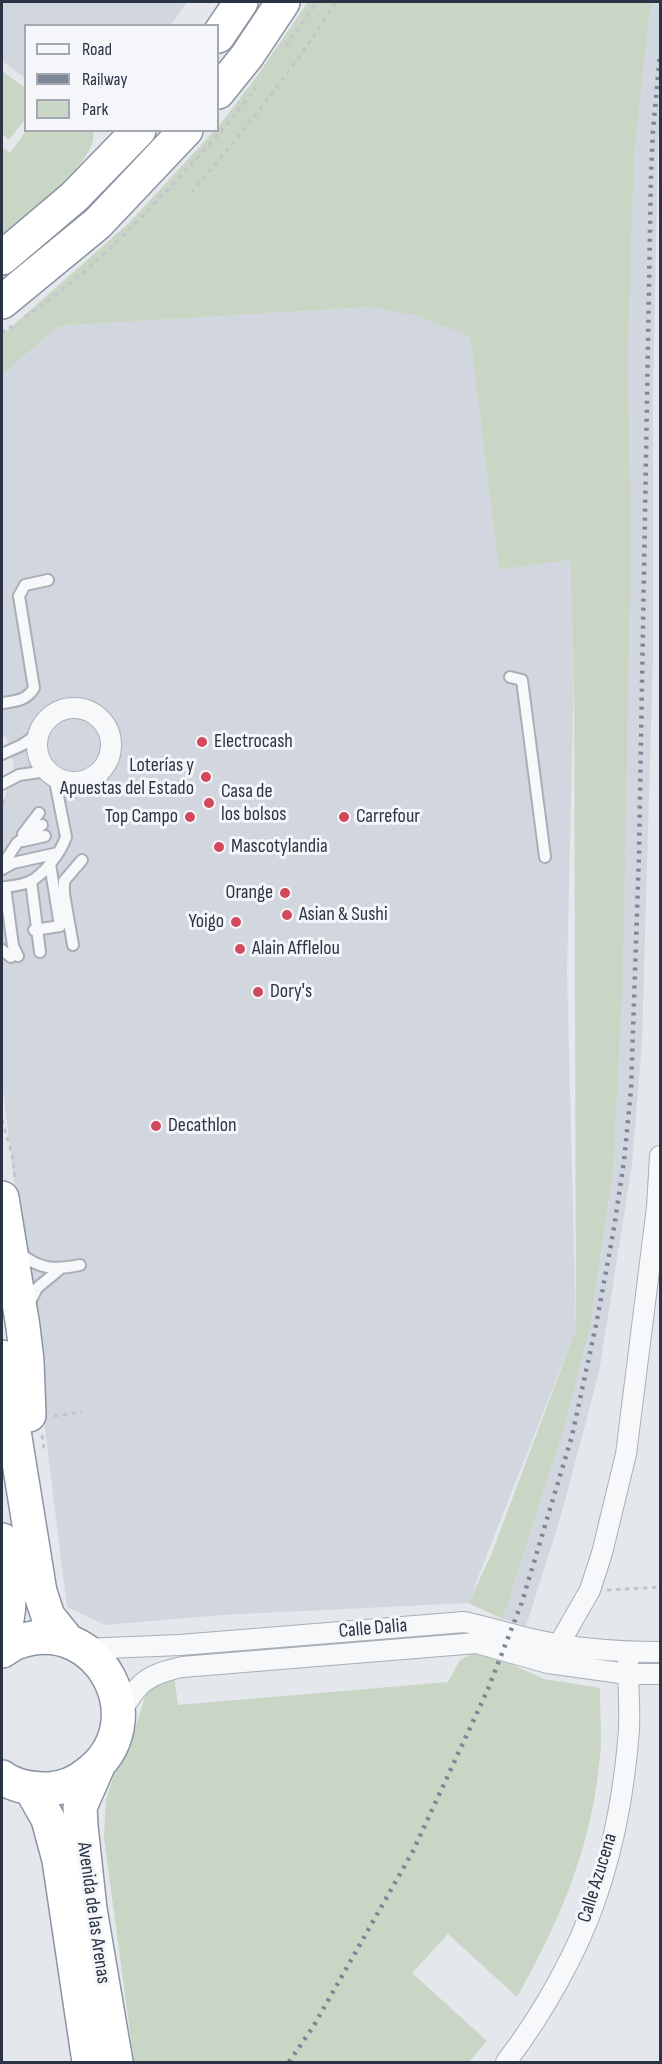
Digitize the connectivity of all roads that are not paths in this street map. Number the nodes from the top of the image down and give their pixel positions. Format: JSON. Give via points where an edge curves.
{"nodes":[{"id":1,"x":241,"y":2,"type":"edge"},
{"id":2,"x":283,"y":2,"type":"edge"},
{"id":3,"x":219,"y":35,"type":"edge"},
{"id":4,"x":219,"y":91,"type":"edge"},
{"id":5,"x":137,"y":132,"type":"edge"},
{"id":6,"x":184,"y":132,"type":"edge"},
{"id":7,"x":2,"y":258,"type":"edge"},
{"id":8,"x":2,"y":302,"type":"edge"},
{"id":9,"x":48,"y":580,"type":"dead end"},
{"id":10,"x":510,"y":677,"type":"dead end"},
{"id":11,"x":2,"y":703,"type":"edge"},
{"id":12,"x":39,"y":733,"type":"junction"},
{"id":13,"x":2,"y":754,"type":"edge"},
{"id":14,"x":51,"y":773,"type":"junction"},
{"id":15,"x":2,"y":784,"type":"edge"},
{"id":16,"x":39,"y":813,"type":"dead end"},
{"id":17,"x":42,"y":825,"type":"dead end"},
{"id":18,"x":45,"y":836,"type":"dead end"},
{"id":19,"x":17,"y":843,"type":"junction"},
{"id":20,"x":58,"y":853,"type":"junction"},
{"id":21,"x":545,"y":857,"type":"dead end"},
{"id":22,"x":82,"y":860,"type":"dead end"},
{"id":23,"x":50,"y":864,"type":"junction"},
{"id":24,"x":2,"y":868,"type":"edge"},
{"id":25,"x":31,"y":881,"type":"junction"},
{"id":26,"x":35,"y":928,"type":"junction"},
{"id":27,"x":73,"y":945,"type":"dead end"},
{"id":28,"x":2,"y":950,"type":"edge"},
{"id":29,"x":40,"y":952,"type":"dead end"},
{"id":30,"x":660,"y":1156,"type":"edge"},
{"id":31,"x":2,"y":1198,"type":"edge"},
{"id":32,"x":9,"y":1237,"type":"junction"},
{"id":33,"x":80,"y":1265,"type":"dead end"},
{"id":34,"x":60,"y":1269,"type":"junction"},
{"id":35,"x":23,"y":1327,"type":"junction"},
{"id":36,"x":2,"y":1357,"type":"edge"},
{"id":37,"x":22,"y":1485,"type":"junction"},
{"id":38,"x":2,"y":1540,"type":"edge"},
{"id":39,"x":2,"y":1637,"type":"edge"},
{"id":40,"x":559,"y":1644,"type":"junction"},
{"id":41,"x":76,"y":1645,"type":"junction"},
{"id":42,"x":2,"y":1651,"type":"edge"},
{"id":43,"x":628,"y":1652,"type":"junction"},
{"id":44,"x":660,"y":1652,"type":"edge"},
{"id":45,"x":548,"y":1663,"type":"junction"},
{"id":46,"x":628,"y":1674,"type":"junction"},
{"id":47,"x":660,"y":1674,"type":"edge"},
{"id":48,"x":119,"y":1715,"type":"junction"},
{"id":49,"x":98,"y":1766,"type":"junction"},
{"id":50,"x":16,"y":1783,"type":"edge"},
{"id":51,"x":89,"y":2062,"type":"edge"},
{"id":52,"x":116,"y":2062,"type":"edge"},
{"id":53,"x":506,"y":2062,"type":"edge"}],
"edges":[{"from":1,"to":3,"type":"highway"},
{"from":2,"to":4,"type":"highway"},
{"from":5,"to":7,"type":"highway","via":[[74,197]]},
{"from":6,"to":8,"type":"highway","via":[[98,223]]},
{"from":9,"to":11,"type":"lane","via":[[25,585],[19,596],[34,688],[24,699]]},
{"from":10,"to":21,"type":"lane","via":[[522,680]]},
{"from":12,"to":13,"type":"lane"},
{"from":12,"to":14,"type":"street","via":[[38,753]]},
{"from":12,"to":14,"type":"street","via":[[51,716],[76,708],[101,720],[110,738],[108,759],[94,776],[76,782]]},
{"from":14,"to":15,"type":"lane","via":[[19,775]]},
{"from":14,"to":20,"type":"lane","via":[[66,837]]},
{"from":16,"to":19,"type":"lane"},
{"from":17,"to":19,"type":"lane"},
{"from":18,"to":19,"type":"lane"},
{"from":19,"to":24,"type":"lane"},
{"from":20,"to":23,"type":"lane"},
{"from":20,"to":24,"type":"lane"},
{"from":22,"to":27,"type":"lane","via":[[64,881]]},
{"from":23,"to":25,"type":"lane"},
{"from":23,"to":26,"type":"lane","via":[[60,926]]},
{"from":25,"to":26,"type":"lane"},
{"from":25,"to":28,"type":"lane","via":[[5,887],[15,956]]},
{"from":26,"to":29,"type":"lane"},
{"from":30,"to":40,"type":"street","via":[[626,1454],[591,1590]]},
{"from":31,"to":32,"type":"highway"},
{"from":32,"to":34,"type":"lane","via":[[28,1260]]},
{"from":32,"to":35,"type":"highway"},
{"from":33,"to":34,"type":"lane"},
{"from":34,"to":35,"type":"lane","via":[[38,1288],[26,1309]]},
{"from":35,"to":37,"type":"highway","via":[[32,1448]]},
{"from":36,"to":37,"type":"highway"},
{"from":37,"to":41,"type":"highway","via":[[40,1592],[48,1616]]},
{"from":38,"to":39,"type":"highway","via":[[10,1594]]},
{"from":40,"to":41,"type":"street","name":"Calle Dalia","via":[[464,1622],[180,1645]]},
{"from":40,"to":43,"type":"street","name":"Calle Dalia"},
{"from":40,"to":45,"type":"street"},
{"from":41,"to":42,"type":"highway","via":[[42,1637],[17,1642]]},
{"from":41,"to":48,"type":"highway","via":[[103,1666],[115,1689]]},
{"from":43,"to":44,"type":"street","name":"Calle Dalia"},
{"from":43,"to":46,"type":"street","name":"Calle Azucena"},
{"from":45,"to":46,"type":"street","name":"Calle Dalia"},
{"from":45,"to":48,"type":"street","name":"Calle Dalia","via":[[477,1643],[182,1667],[161,1671],[135,1687]]},
{"from":46,"to":47,"type":"street","name":"Calle Dalia"},
{"from":46,"to":53,"type":"street","name":"Calle Azucena","via":[[629,1728],[622,1784],[597,1896],[531,2030]]},
{"from":48,"to":49,"type":"highway","via":[[113,1744]]},
{"from":49,"to":50,"type":"highway","via":[[77,1782],[57,1789]]},
{"from":49,"to":52,"type":"highway","name":"Avenida de las Arenas","via":[[80,1807],[81,1826],[90,1910]]},
{"from":50,"to":51,"type":"highway","name":"Avenida de las Arenas","via":[[48,1819],[59,1860]]}]}
